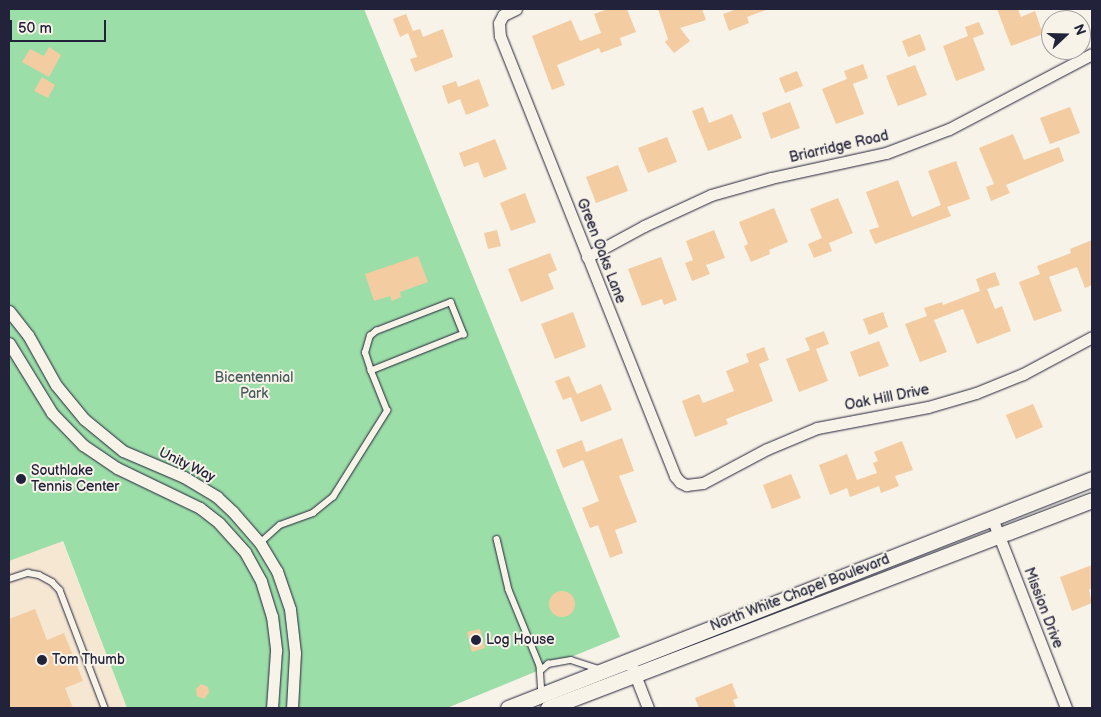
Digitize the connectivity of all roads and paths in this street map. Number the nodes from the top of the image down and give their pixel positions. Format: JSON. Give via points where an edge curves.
{"nodes":[{"id":1,"x":516,"y":9,"type":"edge"},
{"id":2,"x":1092,"y":54,"type":"edge"},
{"id":3,"x":587,"y":257,"type":"junction"},
{"id":4,"x":9,"y":311,"type":"edge"},
{"id":5,"x":1092,"y":337,"type":"edge"},
{"id":6,"x":9,"y":343,"type":"edge"},
{"id":7,"x":371,"y":370,"type":"junction"},
{"id":8,"x":1092,"y":479,"type":"edge"},
{"id":9,"x":686,"y":485,"type":"joint"},
{"id":10,"x":1092,"y":500,"type":"edge"},
{"id":11,"x":992,"y":518,"type":"junction"},
{"id":12,"x":999,"y":536,"type":"junction"},
{"id":13,"x":497,"y":539,"type":"dead end"},
{"id":14,"x":261,"y":542,"type":"junction"},
{"id":15,"x":245,"y":552,"type":"junction"},
{"id":16,"x":9,"y":579,"type":"edge"},
{"id":17,"x":632,"y":667,"type":"junction"},
{"id":18,"x":540,"y":671,"type":"junction"},
{"id":19,"x":605,"y":671,"type":"junction"},
{"id":20,"x":545,"y":702,"type":"edge"},
{"id":21,"x":105,"y":708,"type":"edge"},
{"id":22,"x":272,"y":708,"type":"edge"},
{"id":23,"x":292,"y":708,"type":"edge"},
{"id":24,"x":508,"y":708,"type":"edge"},
{"id":25,"x":648,"y":708,"type":"edge"},
{"id":26,"x":1066,"y":708,"type":"edge"}],
"edges":[{"from":1,"to":3,"type":"street","name":"Green Oaks Lane","via":[[503,15],[499,23],[500,36]]},
{"from":2,"to":3,"type":"street","name":"Briarridge Road","via":[[949,129],[886,153],[771,178],[712,195]]},
{"from":3,"to":9,"type":"street","name":"Green Oaks Lane","via":[[675,476]]},
{"from":4,"to":14,"type":"street","name":"Unity Way","via":[[28,335],[56,385],[84,419],[123,451],[184,477],[217,497]]},
{"from":5,"to":9,"type":"street","name":"Oak Hill Drive","via":[[1023,374],[976,393],[928,407],[817,428],[767,448],[703,483]]},
{"from":6,"to":15,"type":"street","via":[[52,413],[83,445],[117,468],[200,508],[219,523]]},
{"from":7,"to":7,"type":"lane","via":[[364,353],[370,336],[451,302],[464,334]]},
{"from":7,"to":14,"type":"lane","via":[[387,411],[343,483],[324,507],[288,520]]},
{"from":8,"to":11,"type":"main road","name":"North White Chapel Boulevard"},
{"from":10,"to":12,"type":"main road","name":"North White Chapel Boulevard"},
{"from":11,"to":12,"type":"street","name":"Mission Drive"},
{"from":11,"to":17,"type":"main road","name":"North White Chapel Boulevard"},
{"from":12,"to":17,"type":"main road","name":"North White Chapel Boulevard"},
{"from":12,"to":26,"type":"street","name":"Mission Drive"},
{"from":13,"to":18,"type":"lane","via":[[509,590]]},
{"from":14,"to":15,"type":"street"},
{"from":14,"to":23,"type":"street","name":"Unity Way","via":[[277,571],[290,609],[295,653]]},
{"from":15,"to":22,"type":"street","via":[[261,581],[272,616],[276,651]]},
{"from":16,"to":21,"type":"lane","via":[[34,574],[52,582],[60,590]]},
{"from":17,"to":19,"type":"main road","name":"North White Chapel Boulevard"},
{"from":17,"to":20,"type":"main road","name":"North White Chapel Boulevard"},
{"from":17,"to":25,"type":"street"},
{"from":18,"to":19,"type":"lane","via":[[548,664],[571,660]]},
{"from":18,"to":20,"type":"lane"},
{"from":19,"to":20,"type":"main road","name":"North White Chapel Boulevard"},
{"from":20,"to":24,"type":"main road","name":"North White Chapel Boulevard"}]}
